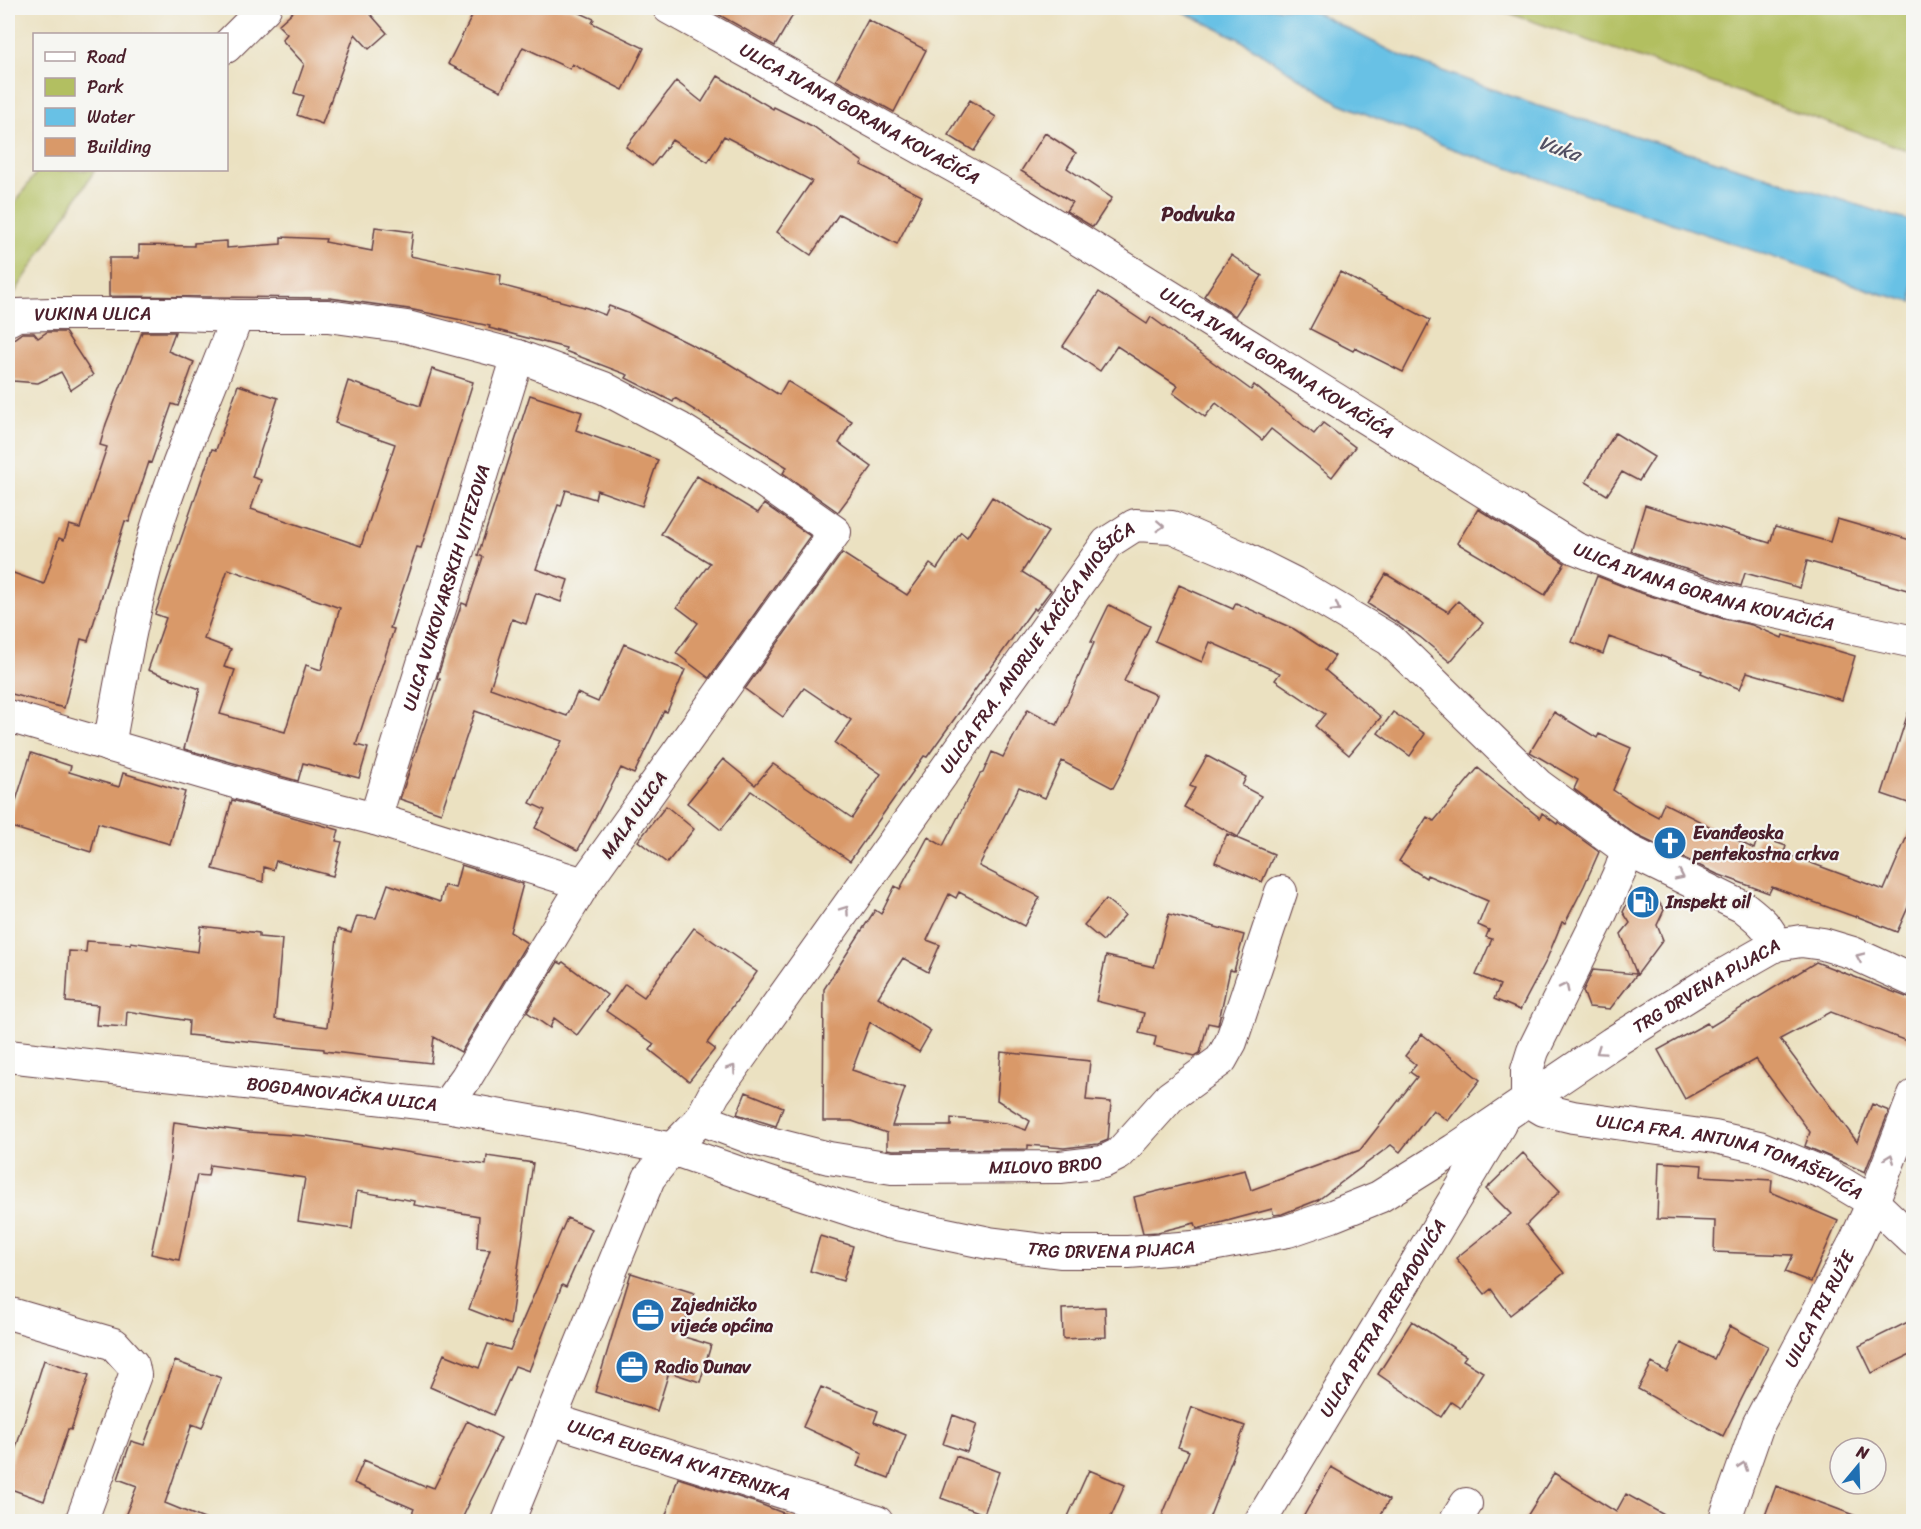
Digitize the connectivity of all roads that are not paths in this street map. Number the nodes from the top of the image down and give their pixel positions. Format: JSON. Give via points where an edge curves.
{"nodes":[{"id":1,"x":265,"y":8,"type":"edge"},
{"id":2,"x":669,"y":8,"type":"edge"},
{"id":3,"x":228,"y":45,"type":"edge"},
{"id":4,"x":237,"y":316,"type":"junction"},
{"id":5,"x":8,"y":320,"type":"edge"},
{"id":6,"x":518,"y":356,"type":"junction"},
{"id":7,"x":1914,"y":642,"type":"edge"},
{"id":8,"x":8,"y":716,"type":"edge"},
{"id":9,"x":109,"y":746,"type":"junction"},
{"id":10,"x":375,"y":819,"type":"junction"},
{"id":11,"x":1628,"y":850,"type":"junction"},
{"id":12,"x":584,"y":884,"type":"junction"},
{"id":13,"x":1281,"y":892,"type":"dead end"},
{"id":14,"x":1776,"y":945,"type":"junction"},
{"id":15,"x":1914,"y":981,"type":"edge"},
{"id":16,"x":8,"y":1056,"type":"edge"},
{"id":17,"x":1914,"y":1096,"type":"edge"},
{"id":18,"x":446,"y":1106,"type":"junction"},
{"id":19,"x":1517,"y":1107,"type":"junction"},
{"id":20,"x":701,"y":1119,"type":"junction"},
{"id":21,"x":672,"y":1149,"type":"junction"},
{"id":22,"x":1405,"y":1182,"type":"junction"},
{"id":23,"x":1873,"y":1202,"type":"junction"},
{"id":24,"x":1443,"y":1216,"type":"junction"},
{"id":25,"x":1914,"y":1241,"type":"edge"},
{"id":26,"x":8,"y":1313,"type":"edge"},
{"id":27,"x":550,"y":1419,"type":"junction"},
{"id":28,"x":81,"y":1521,"type":"edge"},
{"id":29,"x":508,"y":1521,"type":"edge"},
{"id":30,"x":877,"y":1521,"type":"edge"},
{"id":31,"x":1260,"y":1521,"type":"edge"},
{"id":32,"x":1724,"y":1521,"type":"edge"}],
"edges":[{"from":1,"to":3,"type":"street"},
{"from":2,"to":7,"type":"street","name":"ULICA IVANA GORANA KOVAČIĆA","via":[[1018,202],[1575,548],[1640,574],[1729,602]]},
{"from":4,"to":5,"type":"street","name":"VUKINA ULICA","via":[[17,315]]},
{"from":4,"to":6,"type":"street","via":[[328,316],[396,325]]},
{"from":4,"to":9,"type":"street","via":[[156,531],[134,609]]},
{"from":6,"to":10,"type":"street","name":"ULICA VUKOVARSKIH VITEZOVA"},
{"from":6,"to":12,"type":"street","name":"MALA ULICA","via":[[604,388],[679,428],[760,478],[835,532]]},
{"from":8,"to":9,"type":"street"},
{"from":9,"to":10,"type":"street"},
{"from":10,"to":12,"type":"street"},
{"from":11,"to":14,"type":"street","name":"TRG DRVENA PIJACA","one_way":true,"via":[[1745,908],[1771,933]]},
{"from":19,"to":11,"type":"street","one_way":true,"via":[[1533,1051]]},
{"from":20,"to":11,"type":"street","name":"ULICA FRA. ANDRIJE KAČIĆA MIOŠIĆA","one_way":true,"via":[[714,1094],[1107,543],[1135,525],[1172,526],[1244,558],[1294,582],[1390,639],[1538,784]]},
{"from":12,"to":18,"type":"street","name":"MALA ULICA"},
{"from":13,"to":20,"type":"street","name":"MILOVO BRDO","via":[[1231,1042],[1221,1060],[1170,1097],[1119,1154],[1103,1162],[1060,1167],[892,1168],[754,1140]]},
{"from":15,"to":14,"type":"street","one_way":true,"via":[[1823,944],[1801,941]]},
{"from":14,"to":19,"type":"street","name":"TRG DRVENA PIJACA","one_way":true,"via":[[1612,1043]]},
{"from":16,"to":18,"type":"street","name":"BOGDANOVAČKA ULICA"},
{"from":23,"to":17,"type":"street","name":"UILCA TRI RUŽE","one_way":true},
{"from":18,"to":21,"type":"street","name":"BOGDANOVAČKA ULICA"},
{"from":19,"to":22,"type":"street","name":"TRG DRVENA PIJACA"},
{"from":19,"to":23,"type":"street","name":"ULICA FRA. ANTUNA TOMAŠEVIĆA","via":[[1759,1147],[1826,1174]]},
{"from":19,"to":24,"type":"street","name":"ULICA PETRA PRERADOVIĆA"},
{"from":20,"to":21,"type":"street"},
{"from":21,"to":22,"type":"street","name":"TRG DRVENA PIJACA","via":[[888,1222],[989,1243],[1060,1252],[1128,1252],[1249,1239],[1332,1216]]},
{"from":21,"to":27,"type":"street","name":"ULICA EUGENA KVATERNIKA","via":[[649,1178]]},
{"from":22,"to":24,"type":"street","via":[[1421,1186],[1436,1201]]},
{"from":23,"to":25,"type":"street","name":"ULICA FRA. ANTUNA TOMAŠEVIĆA"},
{"from":32,"to":23,"type":"street","name":"UILCA TRI RUŽE","one_way":true,"via":[[1758,1425]]},
{"from":24,"to":31,"type":"street","name":"ULICA PETRA PRERADOVIĆA"},
{"from":26,"to":28,"type":"street","via":[[114,1344],[133,1365],[135,1375]]},
{"from":27,"to":29,"type":"street","name":"ULICA EUGENA KVATERNIKA"},
{"from":27,"to":30,"type":"street","name":"ULICA EUGENA KVATERNIKA"}]}
